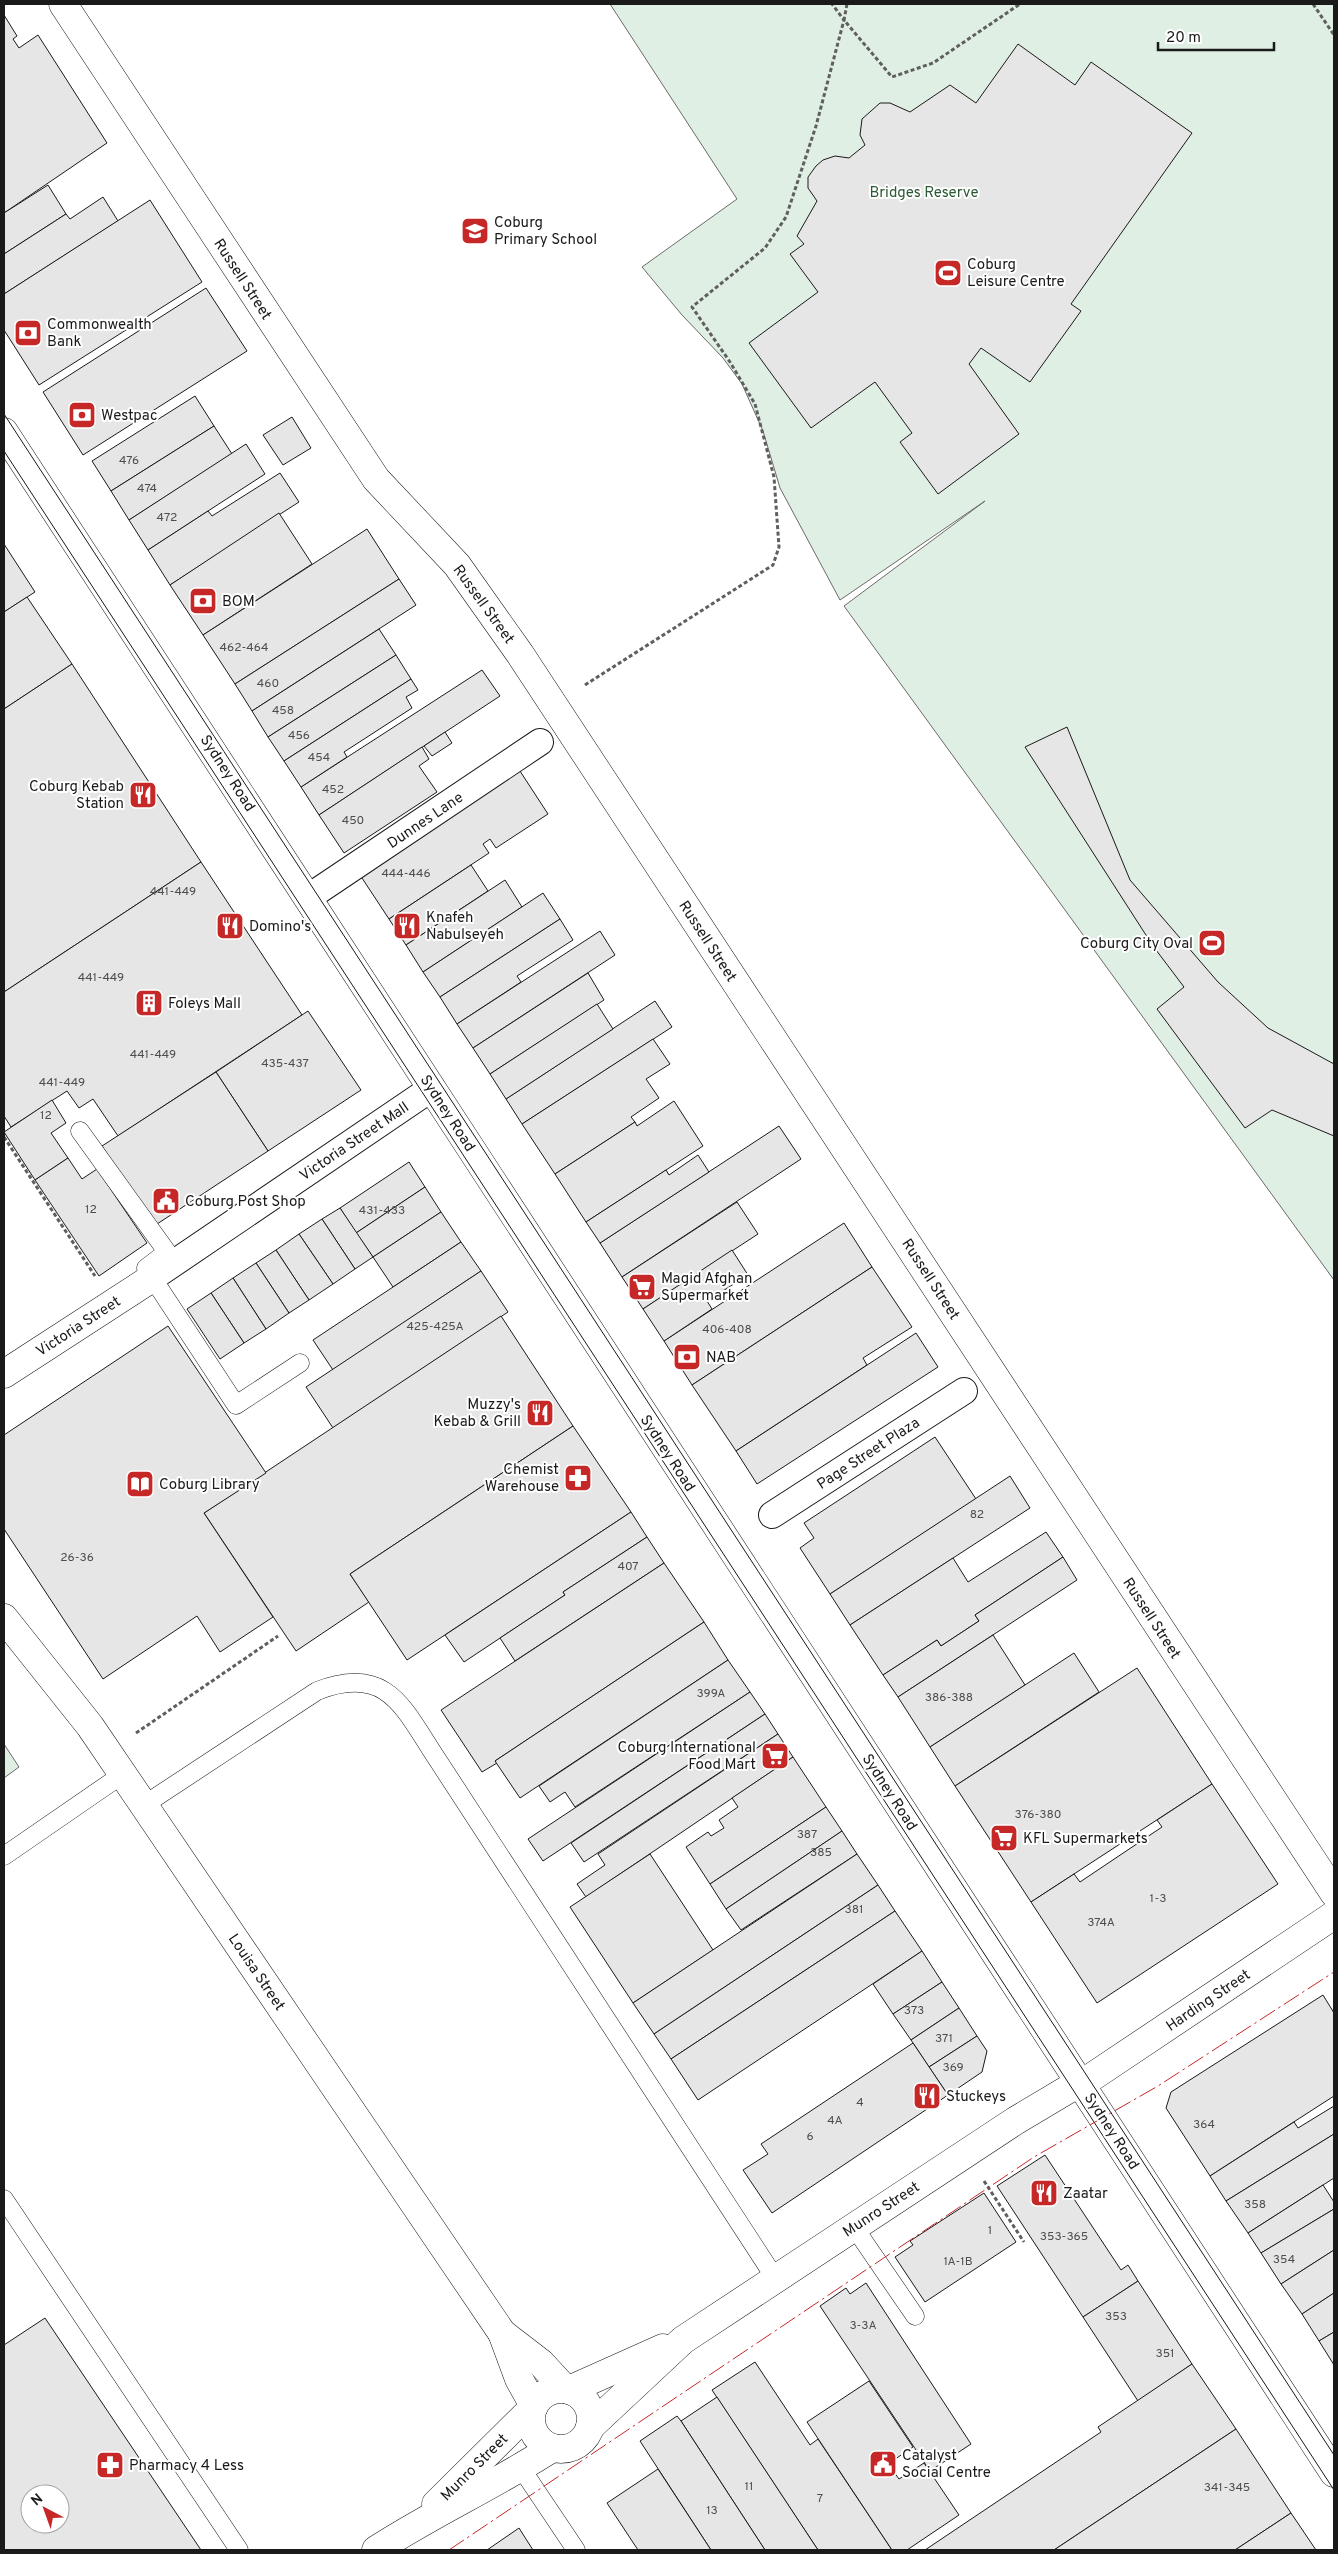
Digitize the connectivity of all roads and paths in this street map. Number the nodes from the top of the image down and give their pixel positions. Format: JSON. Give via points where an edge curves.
{"nodes":[{"id":1,"x":63,"y":4,"type":"edge"},
{"id":2,"x":832,"y":4,"type":"edge"},
{"id":3,"x":847,"y":4,"type":"edge"},
{"id":4,"x":1020,"y":4,"type":"edge"},
{"id":5,"x":1313,"y":4,"type":"edge"},
{"id":6,"x":844,"y":20,"type":"junction"},
{"id":7,"x":1334,"y":35,"type":"edge"},
{"id":8,"x":6,"y":442,"type":"edge"},
{"id":9,"x":585,"y":686,"type":"dead end"},
{"id":10,"x":540,"y":742,"type":"dead end"},
{"id":11,"x":309,"y":897,"type":"junction"},
{"id":12,"x":432,"y":1088,"type":"junction"},
{"id":13,"x":80,"y":1131,"type":"dead end"},
{"id":14,"x":4,"y":1137,"type":"edge"},
{"id":15,"x":95,"y":1276,"type":"dead end"},
{"id":16,"x":152,"y":1278,"type":"junction"},
{"id":17,"x":300,"y":1363,"type":"dead end"},
{"id":18,"x":4,"y":1374,"type":"edge"},
{"id":19,"x":964,"y":1391,"type":"dead end"},
{"id":20,"x":772,"y":1515,"type":"dead end"},
{"id":21,"x":4,"y":1618,"type":"edge"},
{"id":22,"x":278,"y":1636,"type":"dead end"},
{"id":23,"x":116,"y":1763,"type":"junction"},
{"id":24,"x":144,"y":1805,"type":"junction"},
{"id":25,"x":4,"y":1856,"type":"edge"},
{"id":26,"x":1334,"y":1893,"type":"edge"},
{"id":27,"x":1334,"y":1915,"type":"edge"},
{"id":28,"x":1081,"y":2084,"type":"junction"},
{"id":29,"x":965,"y":2154,"type":"junction"},
{"id":30,"x":4,"y":2199,"type":"edge"},
{"id":31,"x":854,"y":2227,"type":"junction"},
{"id":32,"x":1024,"y":2242,"type":"dead end"},
{"id":33,"x":775,"y":2278,"type":"junction"},
{"id":34,"x":915,"y":2316,"type":"dead end"},
{"id":35,"x":502,"y":2333,"type":"junction"},
{"id":36,"x":683,"y":2340,"type":"junction"},
{"id":37,"x":567,"y":2390,"type":"junction"},
{"id":38,"x":533,"y":2407,"type":"junction"},
{"id":39,"x":590,"y":2427,"type":"junction"},
{"id":40,"x":552,"y":2448,"type":"junction"},
{"id":41,"x":522,"y":2468,"type":"junction"},
{"id":42,"x":1334,"y":2473,"type":"edge"},
{"id":43,"x":415,"y":2524,"type":"junction"},
{"id":44,"x":239,"y":2550,"type":"edge"},
{"id":45,"x":376,"y":2550,"type":"edge"},
{"id":46,"x":576,"y":2550,"type":"edge"}],
"edges":[{"from":1,"to":26,"type":"main road","name":"Russell Street","via":[[376,479],[457,565],[520,654]]},
{"from":2,"to":6,"type":"path"},
{"from":3,"to":6,"type":"path"},
{"from":4,"to":6,"type":"path","via":[[933,63],[892,77]]},
{"from":5,"to":7,"type":"path"},
{"from":6,"to":9,"type":"path","via":[[816,126],[786,217],[764,248],[692,308],[755,404],[774,477],[779,546],[773,565]]},
{"from":8,"to":11,"type":"main road","name":"Sydney Road"},
{"from":10,"to":11,"type":"street","name":"Dunnes Lane"},
{"from":11,"to":12,"type":"main road","name":"Sydney Road"},
{"from":12,"to":16,"type":"street","name":"Victoria Street Mall"},
{"from":12,"to":28,"type":"main road","name":"Sydney Road"},
{"from":13,"to":16,"type":"lane","via":[[166,1252],[146,1268]]},
{"from":14,"to":15,"type":"path"},
{"from":16,"to":17,"type":"lane","via":[[236,1405]]},
{"from":16,"to":18,"type":"main road","name":"Victoria Street"},
{"from":19,"to":20,"type":"street","name":"Page Street Plaza"},
{"from":21,"to":23,"type":"main road","name":"Louisa Street","via":[[56,1681]]},
{"from":22,"to":23,"type":"path"},
{"from":23,"to":24,"type":"main road","name":"Louisa Street"},
{"from":23,"to":25,"type":"lane"},
{"from":24,"to":33,"type":"lane","via":[[317,1691],[336,1683],[354,1681],[386,1690],[402,1707],[439,1762]]},
{"from":24,"to":35,"type":"main road","name":"Louisa Street"},
{"from":27,"to":28,"type":"main road","name":"Harding Street"},
{"from":28,"to":29,"type":"main road","name":"Munro Street","via":[[1029,2112]]},
{"from":28,"to":42,"type":"main road","name":"Sydney Road"},
{"from":29,"to":31,"type":"main road","name":"Munro Street"},
{"from":29,"to":32,"type":"path"},
{"from":30,"to":44,"type":"lane"},
{"from":31,"to":33,"type":"main road","name":"Munro Street"},
{"from":31,"to":34,"type":"lane"},
{"from":33,"to":36,"type":"main road","name":"Munro Street"},
{"from":35,"to":37,"type":"main road","name":"Louisa Street","via":[[541,2363]]},
{"from":35,"to":38,"type":"main road","name":"Louisa Street"},
{"from":36,"to":37,"type":"main road","name":"Munro Street"},
{"from":36,"to":39,"type":"main road","name":"Munro Street"},
{"from":37,"to":38,"type":"main road","via":[[543,2394]]},
{"from":37,"to":39,"type":"main road","via":[[585,2400],[592,2417]]},
{"from":38,"to":40,"type":"main road","via":[[532,2428],[543,2444]]},
{"from":38,"to":43,"type":"main road","name":"Munro Street"},
{"from":39,"to":40,"type":"main road","via":[[580,2443],[571,2448]]},
{"from":40,"to":41,"type":"main road","name":"Munro Street"},
{"from":41,"to":43,"type":"main road","name":"Munro Street"},
{"from":41,"to":46,"type":"lane"},
{"from":43,"to":45,"type":"main road","name":"Munro Street"}]}
